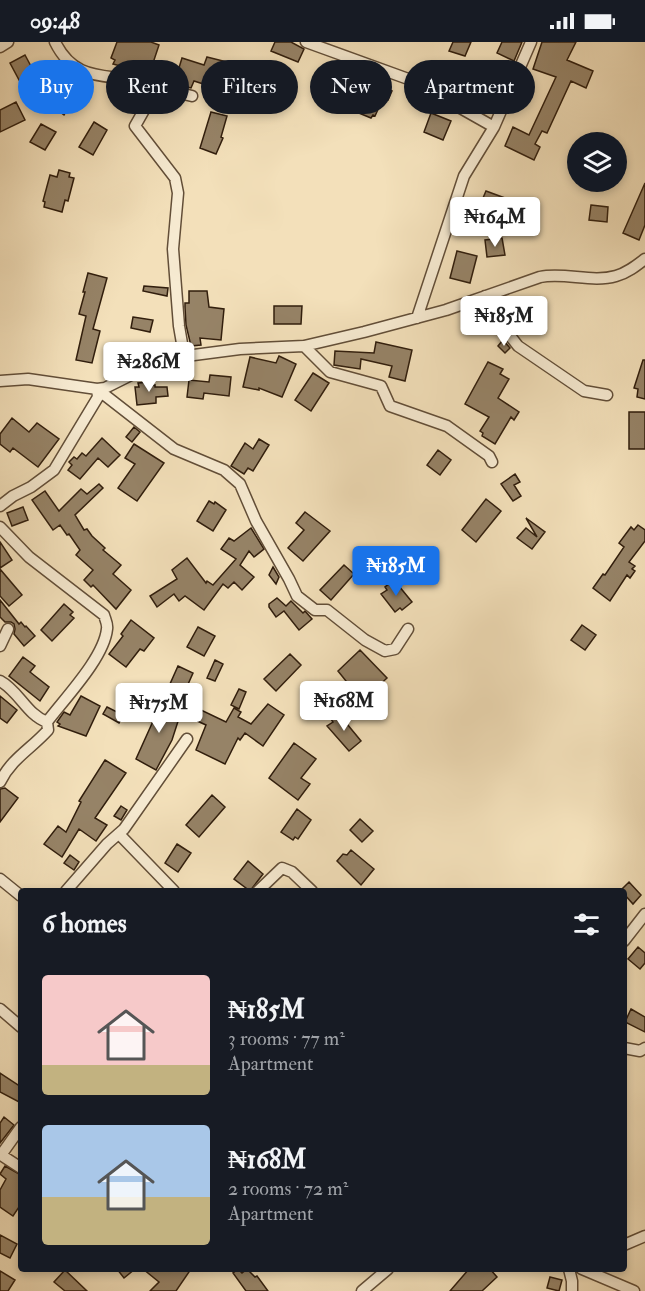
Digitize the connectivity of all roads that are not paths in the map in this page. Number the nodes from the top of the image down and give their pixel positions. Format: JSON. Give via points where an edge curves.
{"nodes":[{"id":1,"x":8,"y":42,"type":"edge"},
{"id":2,"x":55,"y":42,"type":"edge"},
{"id":3,"x":306,"y":42,"type":"edge"},
{"id":4,"x":531,"y":42,"type":"edge"},
{"id":5,"x":0,"y":47,"type":"edge"},
{"id":6,"x":106,"y":76,"type":"edge"},
{"id":7,"x":189,"y":95,"type":"edge"},
{"id":8,"x":192,"y":96,"type":"dead end"},
{"id":9,"x":142,"y":114,"type":"edge"},
{"id":10,"x":495,"y":127,"type":"junction"},
{"id":11,"x":645,"y":259,"type":"edge"},
{"id":12,"x":485,"y":296,"type":"junction"},
{"id":13,"x":417,"y":318,"type":"junction"},
{"id":14,"x":304,"y":346,"type":"junction"},
{"id":15,"x":184,"y":355,"type":"junction"},
{"id":16,"x":0,"y":381,"type":"edge"},
{"id":17,"x":97,"y":389,"type":"junction"},
{"id":18,"x":607,"y":395,"type":"dead end"},
{"id":19,"x":492,"y":462,"type":"dead end"},
{"id":20,"x":0,"y":506,"type":"edge"},
{"id":21,"x":0,"y":527,"type":"edge"},
{"id":22,"x":8,"y":629,"type":"dead end"},
{"id":23,"x":408,"y":629,"type":"dead end"},
{"id":24,"x":0,"y":646,"type":"edge"},
{"id":25,"x":0,"y":681,"type":"edge"},
{"id":26,"x":47,"y":722,"type":"junction"},
{"id":27,"x":187,"y":739,"type":"dead end"},
{"id":28,"x":0,"y":782,"type":"edge"},
{"id":29,"x":119,"y":834,"type":"junction"},
{"id":30,"x":0,"y":879,"type":"edge"},
{"id":31,"x":69,"y":888,"type":"edge"},
{"id":32,"x":171,"y":888,"type":"edge"},
{"id":33,"x":261,"y":888,"type":"edge"},
{"id":34,"x":309,"y":888,"type":"edge"},
{"id":35,"x":18,"y":894,"type":"edge"},
{"id":36,"x":645,"y":914,"type":"edge"},
{"id":37,"x":627,"y":937,"type":"edge"},
{"id":38,"x":0,"y":1009,"type":"edge"},
{"id":39,"x":18,"y":1024,"type":"edge"},
{"id":40,"x":645,"y":1048,"type":"edge"},
{"id":41,"x":627,"y":1049,"type":"edge"},
{"id":42,"x":18,"y":1131,"type":"edge"},
{"id":43,"x":0,"y":1155,"type":"edge"},
{"id":44,"x":18,"y":1166,"type":"edge"},
{"id":45,"x":645,"y":1236,"type":"edge"},
{"id":46,"x":627,"y":1244,"type":"edge"},
{"id":47,"x":384,"y":1272,"type":"edge"},
{"id":48,"x":570,"y":1272,"type":"edge"},
{"id":49,"x":589,"y":1272,"type":"edge"},
{"id":50,"x":362,"y":1291,"type":"edge"},
{"id":51,"x":572,"y":1291,"type":"edge"},
{"id":52,"x":634,"y":1291,"type":"edge"}],
"edges":[{"from":1,"to":5,"type":"street"},
{"from":2,"to":6,"type":"street","via":[[72,66]]},
{"from":3,"to":10,"type":"street","via":[[411,80]]},
{"from":4,"to":10,"type":"street"},
{"from":7,"to":8,"type":"street"},
{"from":9,"to":15,"type":"street","via":[[135,126],[175,178],[178,193],[173,249]]},
{"from":10,"to":13,"type":"street","via":[[464,176]]},
{"from":11,"to":12,"type":"street","via":[[617,276],[551,275]]},
{"from":12,"to":13,"type":"street"},
{"from":12,"to":18,"type":"street","via":[[493,314],[518,346],[584,391]]},
{"from":13,"to":14,"type":"street"},
{"from":14,"to":15,"type":"street"},
{"from":14,"to":19,"type":"street","via":[[330,372],[381,386],[390,406],[447,426],[481,449]]},
{"from":15,"to":17,"type":"street","via":[[163,359]]},
{"from":16,"to":17,"type":"street","via":[[28,379]]},
{"from":17,"to":20,"type":"street","via":[[98,397],[54,471]]},
{"from":17,"to":23,"type":"street","via":[[174,449],[232,475],[297,596],[315,610],[327,610],[385,651],[395,649]]},
{"from":21,"to":26,"type":"street","via":[[36,563],[104,615],[108,627],[91,666]]},
{"from":22,"to":24,"type":"street"},
{"from":25,"to":26,"type":"street","via":[[36,718]]},
{"from":26,"to":28,"type":"street","via":[[48,729],[38,742],[16,758]]},
{"from":27,"to":29,"type":"street"},
{"from":29,"to":31,"type":"street"},
{"from":29,"to":32,"type":"street"},
{"from":30,"to":35,"type":"street"},
{"from":33,"to":34,"type":"street","via":[[282,867]]},
{"from":36,"to":37,"type":"street"},
{"from":38,"to":39,"type":"street"},
{"from":40,"to":41,"type":"street"},
{"from":42,"to":43,"type":"street"},
{"from":43,"to":44,"type":"street"},
{"from":45,"to":46,"type":"street"},
{"from":47,"to":50,"type":"street"},
{"from":48,"to":51,"type":"street"},
{"from":49,"to":52,"type":"street"}]}
